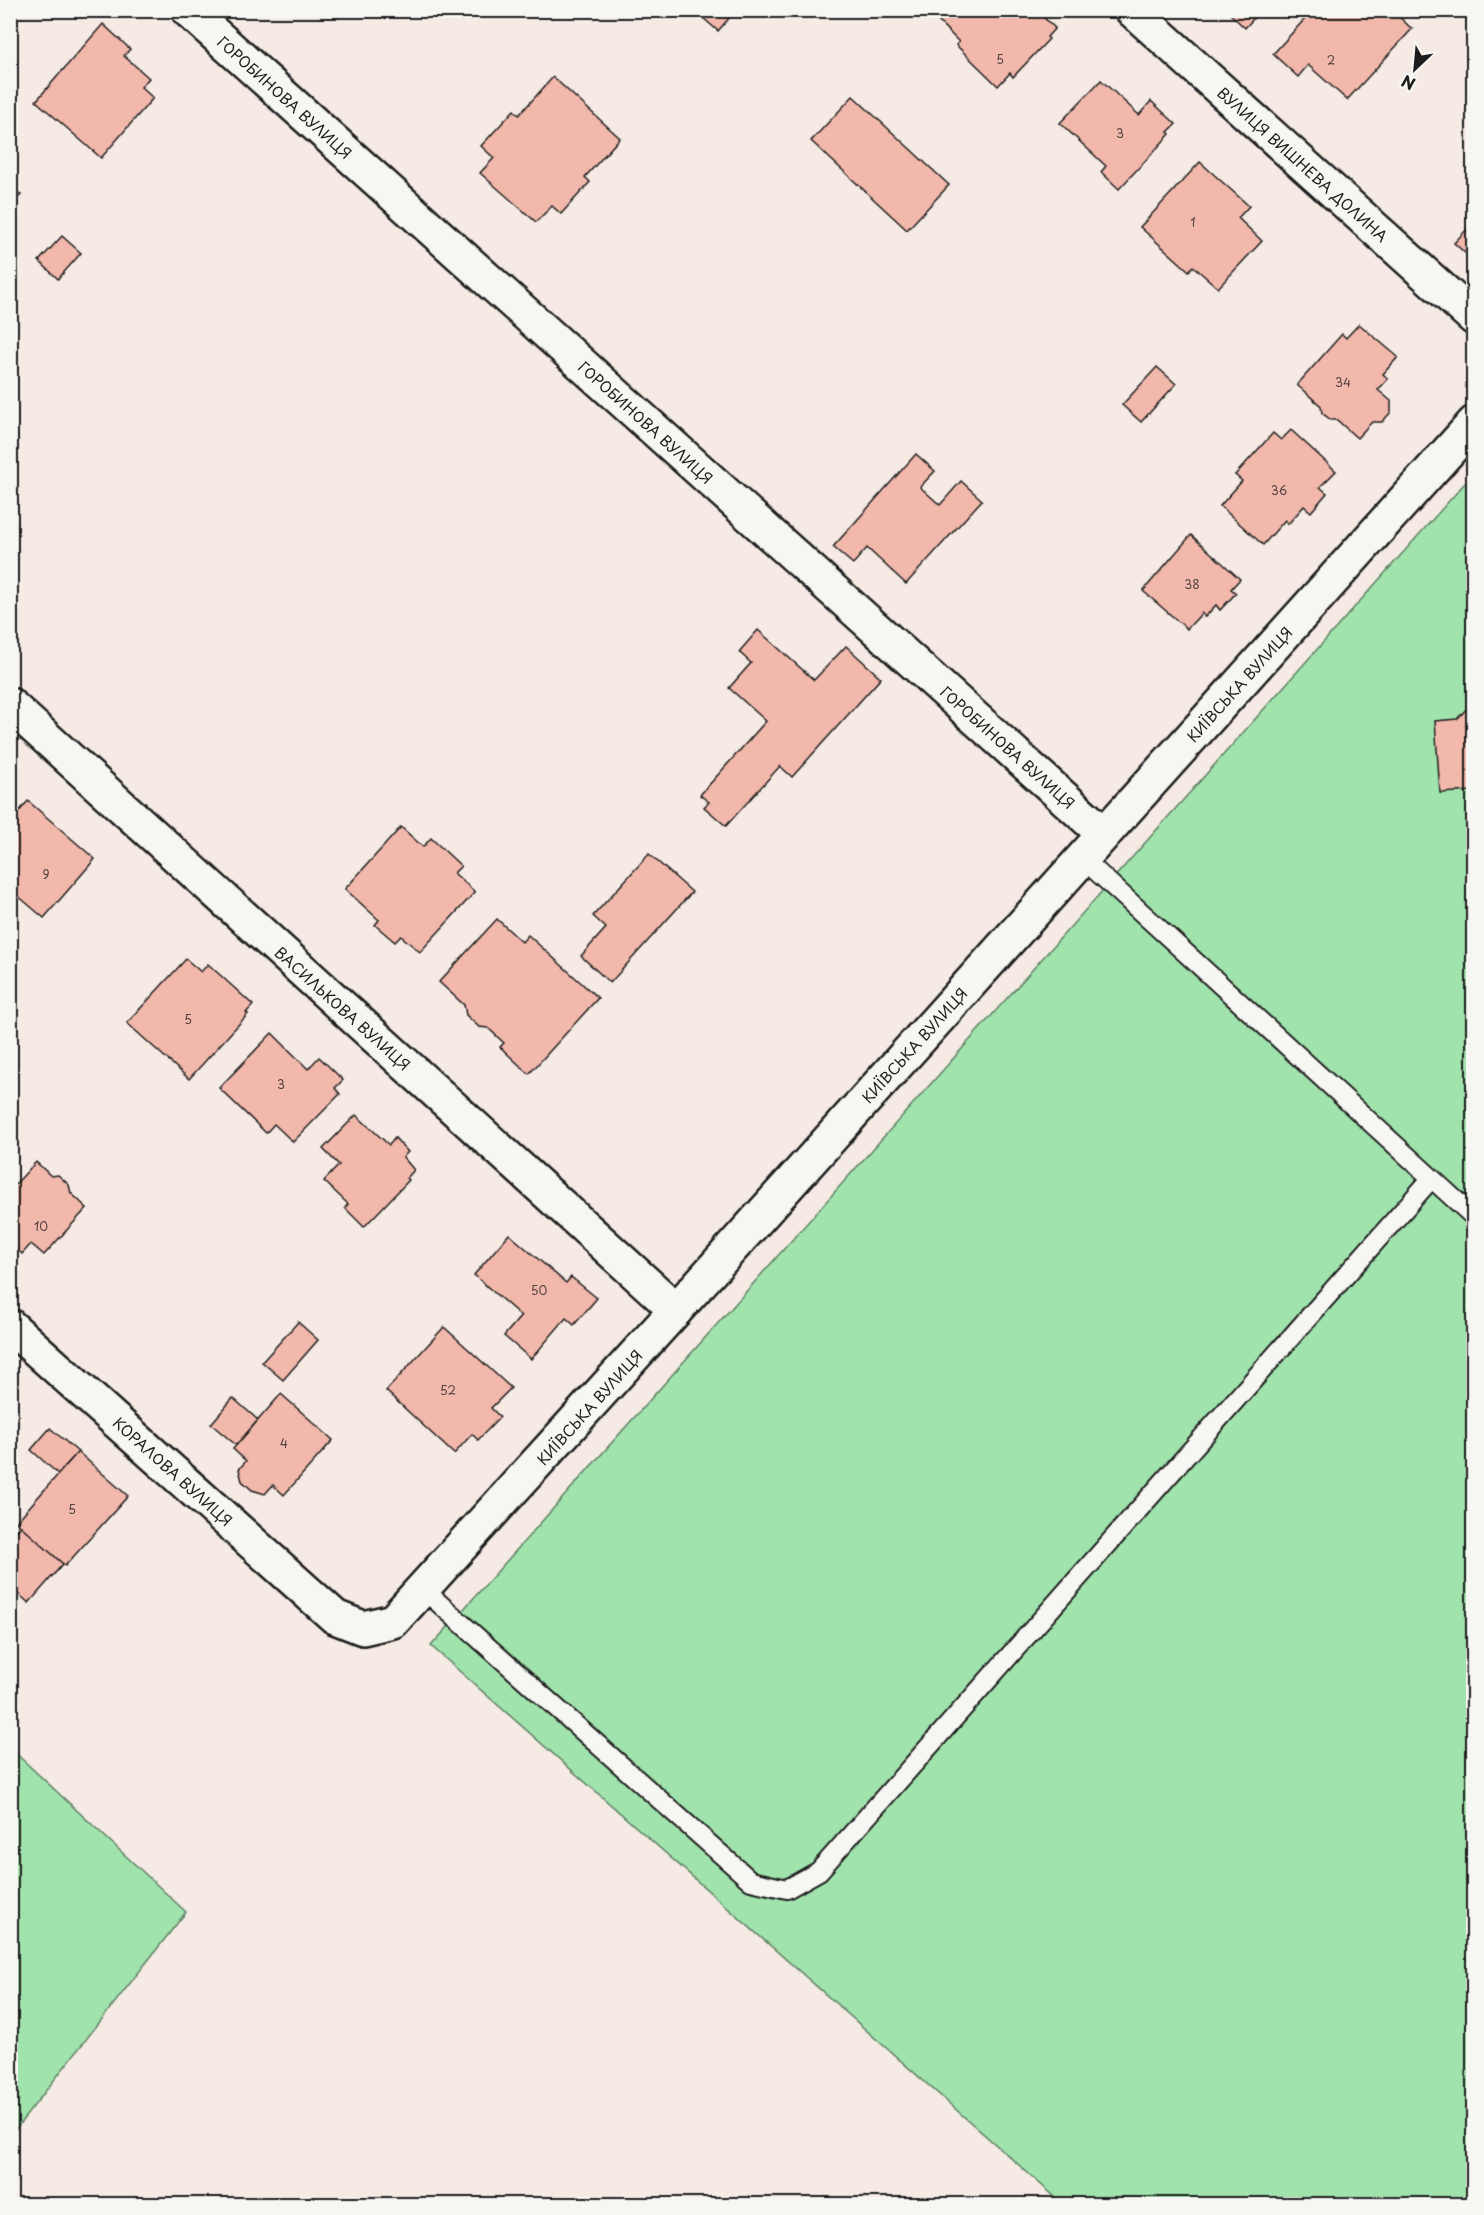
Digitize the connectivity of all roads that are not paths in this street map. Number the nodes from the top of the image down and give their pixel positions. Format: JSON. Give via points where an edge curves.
{"nodes":[{"id":1,"x":188,"y":10,"type":"edge"},
{"id":2,"x":1132,"y":10,"type":"edge"},
{"id":3,"x":1473,"y":318,"type":"edge"},
{"id":4,"x":1473,"y":423,"type":"edge"},
{"id":5,"x":10,"y":705,"type":"edge"},
{"id":6,"x":1104,"y":834,"type":"junction"},
{"id":7,"x":1082,"y":858,"type":"junction"},
{"id":8,"x":1431,"y":1179,"type":"junction"},
{"id":9,"x":1473,"y":1217,"type":"edge"},
{"id":10,"x":676,"y":1310,"type":"junction"},
{"id":11,"x":10,"y":1326,"type":"edge"},
{"id":12,"x":423,"y":1589,"type":"junction"},
{"id":13,"x":335,"y":1617,"type":"joint"}],
"edges":[{"from":1,"to":6,"type":"street","name":"ГОРОБИНОВА ВУЛИЦЯ"},
{"from":2,"to":3,"type":"street","name":"ВУЛИЦЯ ВИШНЕВА ДОЛИНА"},
{"from":4,"to":6,"type":"street","name":"КИЇВСЬКА ВУЛИЦЯ"},
{"from":5,"to":10,"type":"street","name":"ВАСИЛЬКОВА ВУЛИЦЯ"},
{"from":6,"to":7,"type":"street","name":"КИЇВСЬКА ВУЛИЦЯ"},
{"from":7,"to":8,"type":"lane"},
{"from":7,"to":10,"type":"street","name":"КИЇВСЬКА ВУЛИЦЯ"},
{"from":8,"to":9,"type":"lane"},
{"from":8,"to":12,"type":"lane","via":[[819,1871],[787,1889],[751,1881]]},
{"from":10,"to":12,"type":"street","name":"КИЇВСЬКА ВУЛИЦЯ"},
{"from":11,"to":13,"type":"street","name":"КОРАЛОВА ВУЛИЦЯ"},
{"from":12,"to":13,"type":"street","name":"КИЇВСЬКА ВУЛИЦЯ","via":[[393,1621],[363,1628]]}]}
